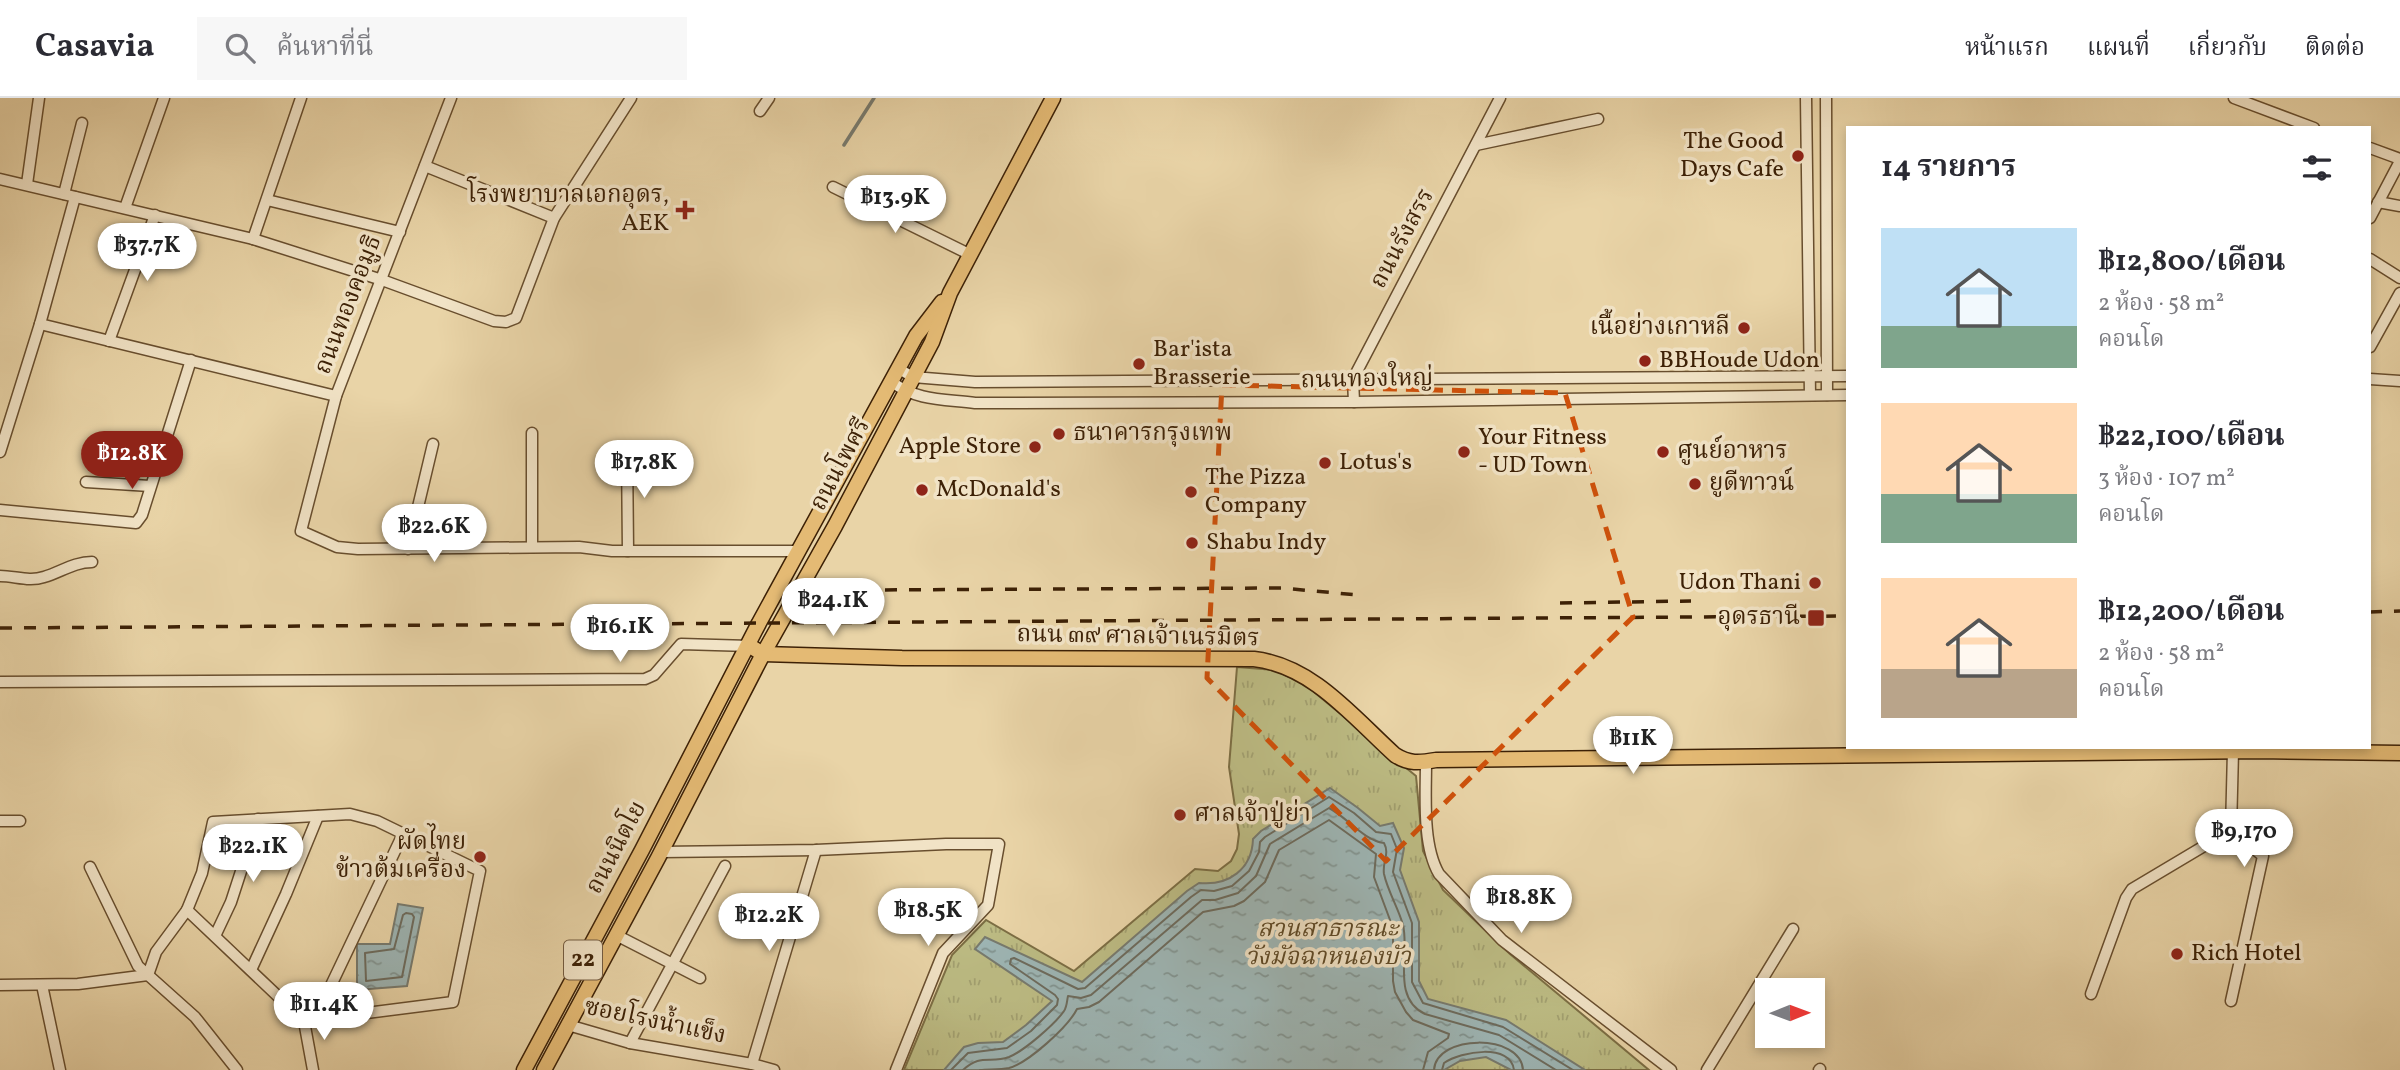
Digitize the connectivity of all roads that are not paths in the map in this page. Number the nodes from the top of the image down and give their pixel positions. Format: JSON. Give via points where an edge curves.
{"nodes":[{"id":1,"x":39,"y":98,"type":"edge"},
{"id":2,"x":164,"y":98,"type":"edge"},
{"id":3,"x":301,"y":98,"type":"edge"},
{"id":4,"x":451,"y":98,"type":"edge"},
{"id":5,"x":631,"y":98,"type":"edge"},
{"id":6,"x":769,"y":98,"type":"edge"},
{"id":7,"x":1053,"y":98,"type":"edge"},
{"id":8,"x":1500,"y":98,"type":"edge"},
{"id":9,"x":1806,"y":98,"type":"edge"},
{"id":10,"x":1826,"y":98,"type":"edge"},
{"id":11,"x":2234,"y":98,"type":"edge"},
{"id":12,"x":760,"y":111,"type":"dead end"},
{"id":13,"x":1598,"y":119,"type":"dead end"},
{"id":14,"x":82,"y":123,"type":"dead end"},
{"id":15,"x":2292,"y":124,"type":"edge"},
{"id":16,"x":1476,"y":145,"type":"junction"},
{"id":17,"x":1807,"y":148,"type":"junction"},
{"id":18,"x":2371,"y":148,"type":"edge"},
{"id":19,"x":1826,"y":149,"type":"junction"},
{"id":20,"x":2400,"y":160,"type":"edge"},
{"id":21,"x":425,"y":166,"type":"junction"},
{"id":22,"x":0,"y":179,"type":"edge"},
{"id":23,"x":1808,"y":183,"type":"junction"},
{"id":24,"x":27,"y":184,"type":"junction"},
{"id":25,"x":1827,"y":184,"type":"junction"},
{"id":26,"x":834,"y":187,"type":"dead end"},
{"id":27,"x":70,"y":195,"type":"junction"},
{"id":28,"x":267,"y":200,"type":"junction"},
{"id":29,"x":2378,"y":202,"type":"junction"},
{"id":30,"x":2400,"y":206,"type":"edge"},
{"id":31,"x":125,"y":208,"type":"junction"},
{"id":32,"x":155,"y":215,"type":"junction"},
{"id":33,"x":2371,"y":216,"type":"edge"},
{"id":34,"x":554,"y":218,"type":"junction"},
{"id":35,"x":400,"y":232,"type":"junction"},
{"id":36,"x":253,"y":239,"type":"junction"},
{"id":37,"x":971,"y":255,"type":"junction"},
{"id":38,"x":2371,"y":259,"type":"edge"},
{"id":39,"x":2400,"y":278,"type":"edge"},
{"id":40,"x":382,"y":280,"type":"junction"},
{"id":41,"x":950,"y":293,"type":"junction"},
{"id":42,"x":2400,"y":293,"type":"edge"},
{"id":43,"x":40,"y":324,"type":"junction"},
{"id":44,"x":916,"y":336,"type":"junction"},
{"id":45,"x":109,"y":341,"type":"junction"},
{"id":46,"x":2371,"y":345,"type":"edge"},
{"id":47,"x":191,"y":360,"type":"junction"},
{"id":48,"x":895,"y":375,"type":"junction"},
{"id":49,"x":1810,"y":376,"type":"junction"},
{"id":50,"x":1827,"y":376,"type":"junction"},
{"id":51,"x":1846,"y":376,"type":"edge"},
{"id":52,"x":913,"y":377,"type":"junction"},
{"id":53,"x":1353,"y":379,"type":"junction"},
{"id":54,"x":2371,"y":379,"type":"edge"},
{"id":55,"x":975,"y":382,"type":"junction"},
{"id":56,"x":2400,"y":382,"type":"edge"},
{"id":57,"x":905,"y":392,"type":"junction"},
{"id":58,"x":1810,"y":395,"type":"junction"},
{"id":59,"x":1827,"y":395,"type":"junction"},
{"id":60,"x":1846,"y":395,"type":"edge"},
{"id":61,"x":337,"y":396,"type":"junction"},
{"id":62,"x":975,"y":402,"type":"junction"},
{"id":63,"x":1354,"y":402,"type":"junction"},
{"id":64,"x":871,"y":421,"type":"junction"},
{"id":65,"x":532,"y":433,"type":"dead end"},
{"id":66,"x":433,"y":444,"type":"dead end"},
{"id":67,"x":627,"y":450,"type":"dead end"},
{"id":68,"x":0,"y":452,"type":"edge"},
{"id":69,"x":86,"y":482,"type":"dead end"},
{"id":70,"x":150,"y":486,"type":"junction"},
{"id":71,"x":0,"y":510,"type":"edge"},
{"id":72,"x":532,"y":547,"type":"junction"},
{"id":73,"x":408,"y":549,"type":"junction"},
{"id":74,"x":628,"y":551,"type":"junction"},
{"id":75,"x":799,"y":551,"type":"junction"},
{"id":76,"x":92,"y":562,"type":"dead end"},
{"id":77,"x":0,"y":576,"type":"edge"},
{"id":78,"x":750,"y":646,"type":"junction"},
{"id":79,"x":763,"y":654,"type":"junction"},
{"id":80,"x":0,"y":682,"type":"edge"},
{"id":81,"x":2233,"y":751,"type":"junction"},
{"id":82,"x":2400,"y":753,"type":"edge"},
{"id":83,"x":1426,"y":762,"type":"junction"},
{"id":84,"x":318,"y":816,"type":"junction"},
{"id":85,"x":258,"y":819,"type":"junction"},
{"id":86,"x":0,"y":821,"type":"edge"},
{"id":87,"x":20,"y":821,"type":"dead end"},
{"id":88,"x":2231,"y":830,"type":"junction"},
{"id":89,"x":403,"y":834,"type":"junction"},
{"id":90,"x":816,"y":850,"type":"junction"},
{"id":91,"x":660,"y":855,"type":"junction"},
{"id":92,"x":724,"y":866,"type":"dead end"},
{"id":93,"x":90,"y":867,"type":"dead end"},
{"id":94,"x":187,"y":910,"type":"junction"},
{"id":95,"x":1793,"y":929,"type":"dead end"},
{"id":96,"x":616,"y":935,"type":"junction"},
{"id":97,"x":215,"y":936,"type":"junction"},
{"id":98,"x":672,"y":964,"type":"junction"},
{"id":99,"x":251,"y":970,"type":"junction"},
{"id":100,"x":148,"y":975,"type":"junction"},
{"id":101,"x":700,"y":978,"type":"dead end"},
{"id":102,"x":0,"y":985,"type":"edge"},
{"id":103,"x":42,"y":985,"type":"junction"},
{"id":104,"x":2091,"y":994,"type":"dead end"},
{"id":105,"x":2231,"y":1001,"type":"dead end"},
{"id":106,"x":310,"y":1020,"type":"junction"},
{"id":107,"x":568,"y":1025,"type":"junction"},
{"id":108,"x":630,"y":1043,"type":"junction"},
{"id":109,"x":752,"y":1064,"type":"junction"},
{"id":110,"x":60,"y":1070,"type":"edge"},
{"id":111,"x":237,"y":1070,"type":"edge"},
{"id":112,"x":313,"y":1070,"type":"edge"},
{"id":113,"x":524,"y":1070,"type":"edge"},
{"id":114,"x":544,"y":1070,"type":"edge"},
{"id":115,"x":774,"y":1070,"type":"edge"},
{"id":116,"x":896,"y":1070,"type":"edge"},
{"id":117,"x":1671,"y":1070,"type":"edge"},
{"id":118,"x":1707,"y":1070,"type":"edge"}],
"edges":[{"from":1,"to":24,"type":"street"},
{"from":2,"to":31,"type":"street"},
{"from":3,"to":28,"type":"street"},
{"from":4,"to":21,"type":"street","name":"ถนนทองคอมูธิ"},
{"from":5,"to":34,"type":"street"},
{"from":6,"to":12,"type":"street"},
{"from":7,"to":37,"type":"main road","name":"ถนนโพศรี"},
{"from":8,"to":16,"type":"street","name":"ถนนรังสรร"},
{"from":9,"to":17,"type":"street"},
{"from":10,"to":19,"type":"street"},
{"from":11,"to":15,"type":"street"},
{"from":13,"to":16,"type":"street"},
{"from":14,"to":27,"type":"street"},
{"from":16,"to":53,"type":"street","name":"ถนนรังสรร"},
{"from":17,"to":19,"type":"street"},
{"from":17,"to":23,"type":"street"},
{"from":18,"to":20,"type":"street"},
{"from":19,"to":25,"type":"street"},
{"from":20,"to":29,"type":"street"},
{"from":21,"to":34,"type":"street"},
{"from":21,"to":35,"type":"street","name":"ถนนทองคอมูธิ"},
{"from":22,"to":24,"type":"street"},
{"from":23,"to":25,"type":"street"},
{"from":23,"to":49,"type":"street"},
{"from":24,"to":27,"type":"street"},
{"from":25,"to":50,"type":"street"},
{"from":26,"to":37,"type":"street"},
{"from":27,"to":31,"type":"street"},
{"from":27,"to":43,"type":"street"},
{"from":28,"to":35,"type":"street"},
{"from":28,"to":36,"type":"street"},
{"from":29,"to":30,"type":"street"},
{"from":29,"to":33,"type":"street"},
{"from":31,"to":32,"type":"street"},
{"from":32,"to":36,"type":"street"},
{"from":32,"to":45,"type":"street"},
{"from":34,"to":40,"type":"street","via":[[516,318],[506,322]]},
{"from":35,"to":40,"type":"street","name":"ถนนทองคอมูธิ"},
{"from":36,"to":40,"type":"street"},
{"from":37,"to":41,"type":"main road","name":"ถนนโพศรี"},
{"from":38,"to":39,"type":"street"},
{"from":40,"to":61,"type":"street","name":"ถนนทองคอมูธิ"},
{"from":41,"to":44,"type":"main road","name":"ถนนโพศรี"},
{"from":41,"to":52,"type":"main road","name":"ถนนโพศรี"},
{"from":42,"to":46,"type":"street"},
{"from":43,"to":45,"type":"street"},
{"from":43,"to":68,"type":"street"},
{"from":44,"to":48,"type":"main road","name":"ถนนโพศรี"},
{"from":44,"to":64,"type":"main road","via":[[907,343]]},
{"from":45,"to":47,"type":"street"},
{"from":47,"to":61,"type":"street"},
{"from":47,"to":70,"type":"street"},
{"from":48,"to":52,"type":"street","name":"ถนนทองใหญ่"},
{"from":48,"to":57,"type":"street","name":"ถนนทองใหญ่"},
{"from":48,"to":64,"type":"main road","name":"ถนนโพศรี"},
{"from":49,"to":50,"type":"street","name":"ถนนทองใหญ่"},
{"from":49,"to":53,"type":"street","name":"ถนนทองใหญ่"},
{"from":49,"to":58,"type":"street"},
{"from":50,"to":51,"type":"street","name":"ถนนทองใหญ่"},
{"from":50,"to":59,"type":"street"},
{"from":52,"to":55,"type":"street","name":"ถนนทองใหญ่"},
{"from":52,"to":57,"type":"main road","name":"ถนนโพศรี"},
{"from":53,"to":55,"type":"street","name":"ถนนทองใหญ่"},
{"from":53,"to":63,"type":"street"},
{"from":54,"to":56,"type":"street"},
{"from":55,"to":62,"type":"street"},
{"from":57,"to":62,"type":"street","name":"ถนนทองใหญ่"},
{"from":57,"to":79,"type":"main road","name":"ถนนโพศรี"},
{"from":58,"to":59,"type":"street","name":"ถนนทองใหญ่"},
{"from":58,"to":63,"type":"street","name":"ถนนทองใหญ่"},
{"from":59,"to":60,"type":"street","name":"ถนนทองใหญ่"},
{"from":61,"to":73,"type":"street","name":"ถนนทองคอมูธิ","via":[[301,531],[337,547]]},
{"from":62,"to":63,"type":"street","name":"ถนนทองใหญ่"},
{"from":64,"to":75,"type":"main road","name":"ถนนโพศรี"},
{"from":65,"to":72,"type":"street"},
{"from":66,"to":73,"type":"street"},
{"from":67,"to":74,"type":"street"},
{"from":69,"to":70,"type":"street"},
{"from":70,"to":71,"type":"street","via":[[136,523]]},
{"from":72,"to":73,"type":"street"},
{"from":72,"to":74,"type":"street"},
{"from":74,"to":75,"type":"street"},
{"from":75,"to":78,"type":"main road","name":"ถนนโพศรี"},
{"from":76,"to":77,"type":"street","via":[[73,564],[43,578]]},
{"from":78,"to":79,"type":"main road"},
{"from":78,"to":80,"type":"street","via":[[681,643],[654,675],[645,679]]},
{"from":78,"to":113,"type":"main road","name":"ถนนนิตโย","number":"22"},
{"from":79,"to":83,"type":"main road","name":"ถนน ๓๙ ศาลเจ้าเนรมิตร","via":[[1268,660],[1292,668],[1318,685],[1404,761]]},
{"from":79,"to":91,"type":"main road","name":"ถนนนิตโย"},
{"from":81,"to":82,"type":"main road","name":"ถนน ๓๙ ศาลเจ้าเนรมิตร"},
{"from":81,"to":83,"type":"main road","name":"ถนน ๓๙ ศาลเจ้าเนรมิตร"},
{"from":81,"to":88,"type":"street"},
{"from":83,"to":117,"type":"street","via":[[1429,848],[1439,874],[1502,940]]},
{"from":84,"to":85,"type":"street"},
{"from":84,"to":89,"type":"street","via":[[350,814]]},
{"from":84,"to":99,"type":"street"},
{"from":85,"to":94,"type":"street","via":[[213,822],[202,873]]},
{"from":85,"to":97,"type":"street"},
{"from":86,"to":87,"type":"street"},
{"from":88,"to":104,"type":"street","via":[[2132,889]]},
{"from":88,"to":105,"type":"street","via":[[2263,856]]},
{"from":89,"to":106,"type":"street"},
{"from":89,"to":106,"type":"street","via":[[480,871],[453,1002]]},
{"from":90,"to":91,"type":"street"},
{"from":90,"to":109,"type":"street"},
{"from":90,"to":116,"type":"street","via":[[999,844],[988,905],[943,953]]},
{"from":91,"to":96,"type":"main road","name":"ถนนนิตโย","number":"22"},
{"from":92,"to":98,"type":"street"},
{"from":93,"to":100,"type":"street","via":[[138,966]]},
{"from":94,"to":97,"type":"street"},
{"from":94,"to":100,"type":"street","via":[[156,952]]},
{"from":95,"to":118,"type":"street"},
{"from":96,"to":98,"type":"street"},
{"from":96,"to":107,"type":"main road","name":"ถนนนิตโย","number":"22"},
{"from":97,"to":99,"type":"street"},
{"from":98,"to":101,"type":"street"},
{"from":98,"to":108,"type":"street"},
{"from":99,"to":106,"type":"street"},
{"from":100,"to":103,"type":"street"},
{"from":100,"to":111,"type":"street","via":[[195,1017]]},
{"from":102,"to":103,"type":"street"},
{"from":103,"to":110,"type":"street"},
{"from":106,"to":112,"type":"street"},
{"from":107,"to":108,"type":"street","name":"ซอยโรงน้ำแข็ง"},
{"from":107,"to":114,"type":"main road","name":"ถนนนิตโย","number":"22"},
{"from":108,"to":109,"type":"street","name":"ซอยโรงน้ำแข็ง"},
{"from":109,"to":115,"type":"street","name":"ซอยโรงน้ำแข็ง"}]}
